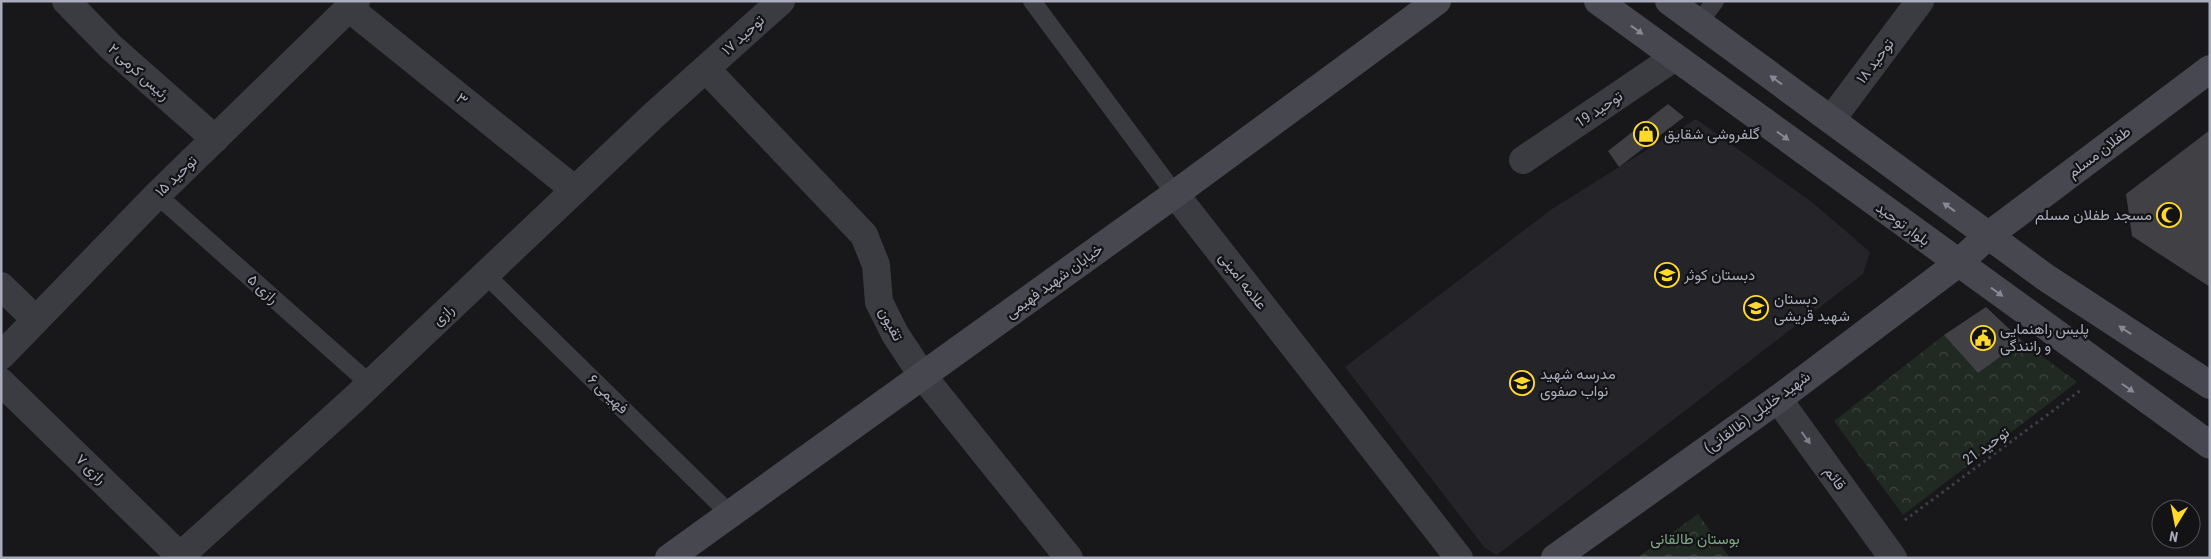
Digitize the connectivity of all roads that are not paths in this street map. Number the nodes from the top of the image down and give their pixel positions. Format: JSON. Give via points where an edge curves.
{"nodes":[{"id":1,"x":66,"y":1,"type":"edge"},
{"id":2,"x":1032,"y":1,"type":"edge"},
{"id":3,"x":1437,"y":1,"type":"edge"},
{"id":4,"x":1598,"y":1,"type":"edge"},
{"id":5,"x":1669,"y":1,"type":"edge"},
{"id":6,"x":1715,"y":1,"type":"edge"},
{"id":7,"x":1920,"y":1,"type":"edge"},
{"id":8,"x":353,"y":4,"type":"edge"},
{"id":9,"x":771,"y":4,"type":"edge"},
{"id":10,"x":1699,"y":23,"type":"junction"},
{"id":11,"x":1675,"y":58,"type":"junction"},
{"id":12,"x":706,"y":69,"type":"junction"},
{"id":13,"x":2210,"y":69,"type":"edge"},
{"id":14,"x":1831,"y":120,"type":"junction"},
{"id":15,"x":215,"y":139,"type":"junction"},
{"id":16,"x":1523,"y":160,"type":"dead end"},
{"id":17,"x":575,"y":190,"type":"junction"},
{"id":18,"x":1175,"y":194,"type":"junction"},
{"id":19,"x":157,"y":195,"type":"junction"},
{"id":20,"x":1989,"y":235,"type":"junction"},
{"id":21,"x":1957,"y":264,"type":"junction"},
{"id":22,"x":485,"y":274,"type":"junction"},
{"id":23,"x":1,"y":286,"type":"edge"},
{"id":24,"x":36,"y":320,"type":"junction"},
{"id":25,"x":1,"y":356,"type":"edge"},
{"id":26,"x":922,"y":375,"type":"junction"},
{"id":27,"x":1,"y":382,"type":"edge"},
{"id":28,"x":370,"y":384,"type":"junction"},
{"id":29,"x":2210,"y":385,"type":"edge"},
{"id":30,"x":1778,"y":399,"type":"junction"},
{"id":31,"x":2210,"y":446,"type":"edge"},
{"id":32,"x":730,"y":514,"type":"junction"},
{"id":33,"x":1886,"y":548,"type":"edge"},
{"id":34,"x":179,"y":557,"type":"edge"},
{"id":35,"x":673,"y":557,"type":"edge"},
{"id":36,"x":1069,"y":558,"type":"edge"},
{"id":37,"x":1458,"y":558,"type":"edge"},
{"id":38,"x":1555,"y":558,"type":"edge"}],
"edges":[{"from":1,"to":15,"type":"street","name":"رئیس کرمی ۲","via":[[110,47]]},
{"from":2,"to":18,"type":"lane","name":"علامه امینی"},
{"from":3,"to":18,"type":"street","name":"خیابان شهید فهیمی"},
{"from":4,"to":11,"type":"street","name":"بلوار توحید","one_way":true},
{"from":5,"to":10,"type":"street"},
{"from":6,"to":10,"type":"lane"},
{"from":7,"to":14,"type":"street","name":"توحید ۱۸"},
{"from":8,"to":15,"type":"street","name":"توحید ۱۵"},
{"from":8,"to":17,"type":"street","name":"۳"},
{"from":9,"to":12,"type":"street","name":"توحید ۱۷"},
{"from":14,"to":10,"type":"street","one_way":true},
{"from":11,"to":16,"type":"street","name":"توحید 19"},
{"from":11,"to":21,"type":"street","name":"بلوار توحید","one_way":true},
{"from":12,"to":17,"type":"street","name":"رازی"},
{"from":12,"to":26,"type":"street","name":"تقیون","via":[[864,235],[876,265],[879,302],[894,334]]},
{"from":13,"to":20,"type":"street","name":"طفلان مسلم"},
{"from":20,"to":14,"type":"street","one_way":true},
{"from":15,"to":19,"type":"street","name":"توحید ۱۵"},
{"from":17,"to":22,"type":"street","name":"رازی"},
{"from":18,"to":26,"type":"street","name":"خیابان شهید فهیمی"},
{"from":18,"to":37,"type":"street","name":"علامه امینی"},
{"from":19,"to":24,"type":"street","name":"توحید ۱۵"},
{"from":19,"to":28,"type":"lane","name":"رازی ۵"},
{"from":20,"to":21,"type":"street","name":"طفلان مسلم"},
{"from":29,"to":20,"type":"street","one_way":true,"via":[[2045,277]]},
{"from":21,"to":30,"type":"street","name":"شهید خلیلی (طالقانی)"},
{"from":21,"to":31,"type":"street","name":"بلوار توحید","one_way":true},
{"from":22,"to":28,"type":"street","name":"رازی"},
{"from":22,"to":32,"type":"lane","name":"فهیمی ۶"},
{"from":23,"to":24,"type":"street"},
{"from":24,"to":25,"type":"street","name":"توحید ۱۵"},
{"from":26,"to":32,"type":"street","name":"خیابان شهید فهیمی"},
{"from":26,"to":36,"type":"street","name":"تقیون"},
{"from":27,"to":34,"type":"street","name":"رازی ۷"},
{"from":28,"to":34,"type":"street","name":"رازی"},
{"from":30,"to":33,"type":"street","name":"قائم","one_way":true},
{"from":30,"to":38,"type":"street","name":"شهید خلیلی (طالقانی)"},
{"from":32,"to":35,"type":"street","name":"خیابان شهید فهیمی"}]}
